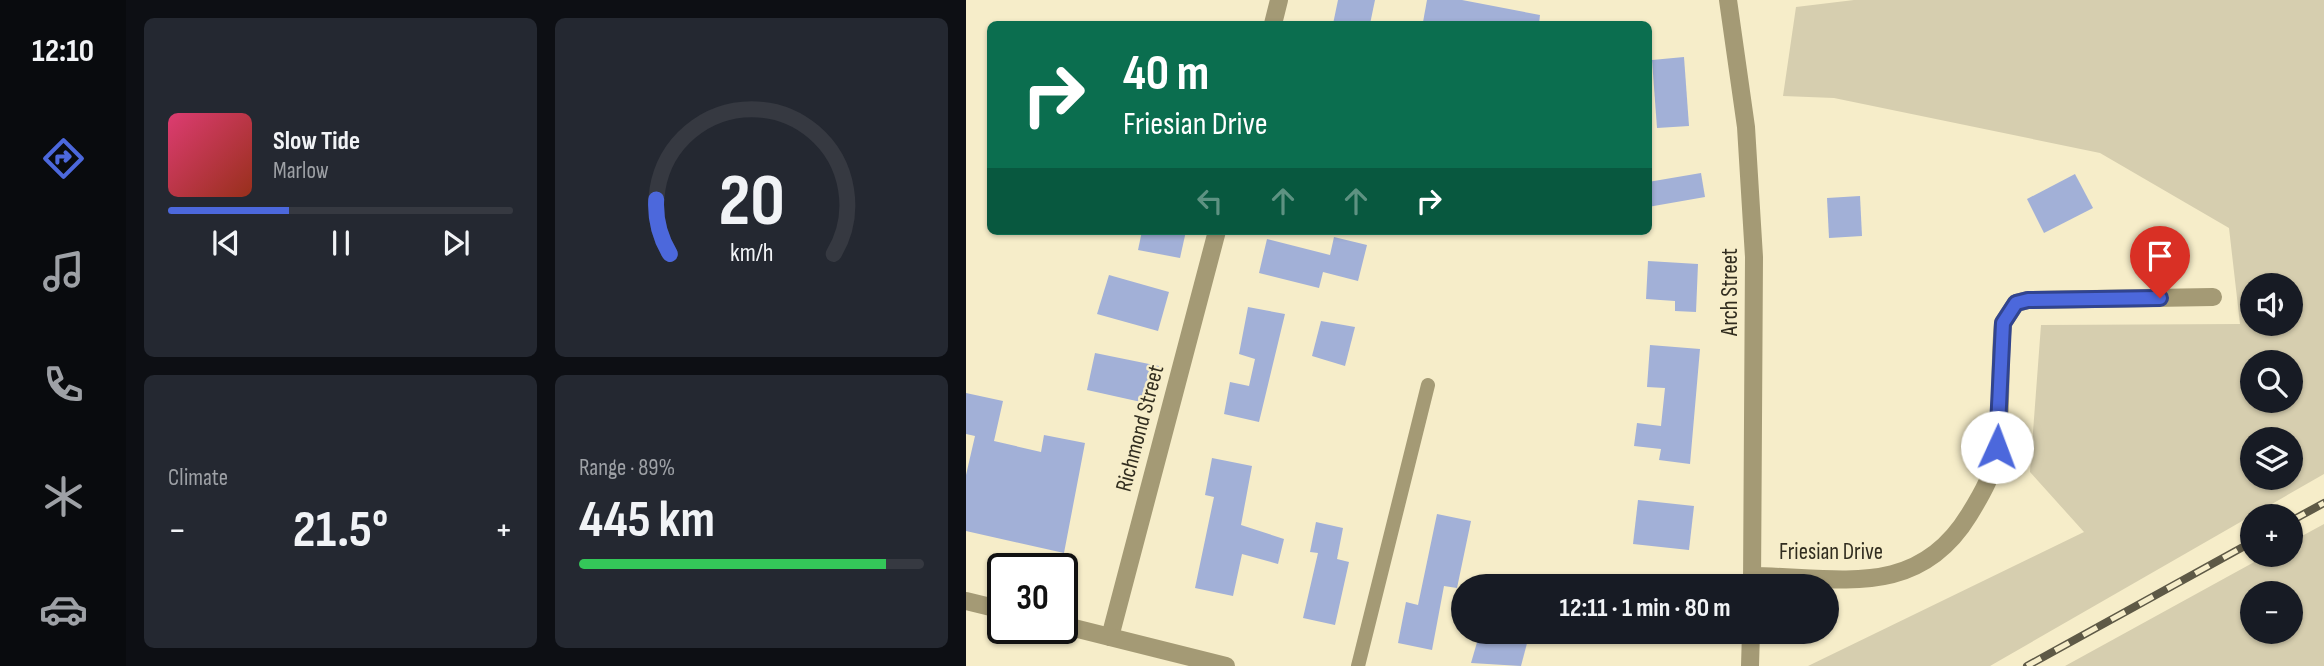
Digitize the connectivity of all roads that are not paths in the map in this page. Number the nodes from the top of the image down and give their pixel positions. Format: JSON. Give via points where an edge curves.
{"nodes":[{"id":1,"x":1279,"y":0,"type":"edge"},
{"id":2,"x":1728,"y":0,"type":"edge"},
{"id":3,"x":1274,"y":21,"type":"edge"},
{"id":4,"x":1216,"y":235,"type":"edge"},
{"id":5,"x":2213,"y":297,"type":"dead end"},
{"id":6,"x":1428,"y":385,"type":"dead end"},
{"id":7,"x":1752,"y":574,"type":"edge"},
{"id":8,"x":1839,"y":579,"type":"edge"},
{"id":9,"x":966,"y":601,"type":"edge"},
{"id":10,"x":987,"y":606,"type":"edge"},
{"id":11,"x":1078,"y":629,"type":"edge"},
{"id":12,"x":1110,"y":637,"type":"junction"},
{"id":13,"x":1751,"y":644,"type":"edge"},
{"id":14,"x":1226,"y":666,"type":"edge"},
{"id":15,"x":1358,"y":666,"type":"edge"},
{"id":16,"x":1750,"y":666,"type":"edge"}],
"edges":[{"from":1,"to":3,"type":"street"},
{"from":2,"to":7,"type":"street","name":"Arch Street","via":[[1746,127],[1755,257]]},
{"from":4,"to":12,"type":"street","name":"Richmond Street"},
{"from":5,"to":8,"type":"street","name":"Friesian Drive","via":[[2016,303],[2003,323],[1994,465],[1975,506],[1945,548],[1914,569],[1881,578]]},
{"from":6,"to":15,"type":"lane"},
{"from":9,"to":10,"type":"street"},
{"from":11,"to":12,"type":"street"},
{"from":12,"to":14,"type":"street"},
{"from":13,"to":16,"type":"street"}]}
